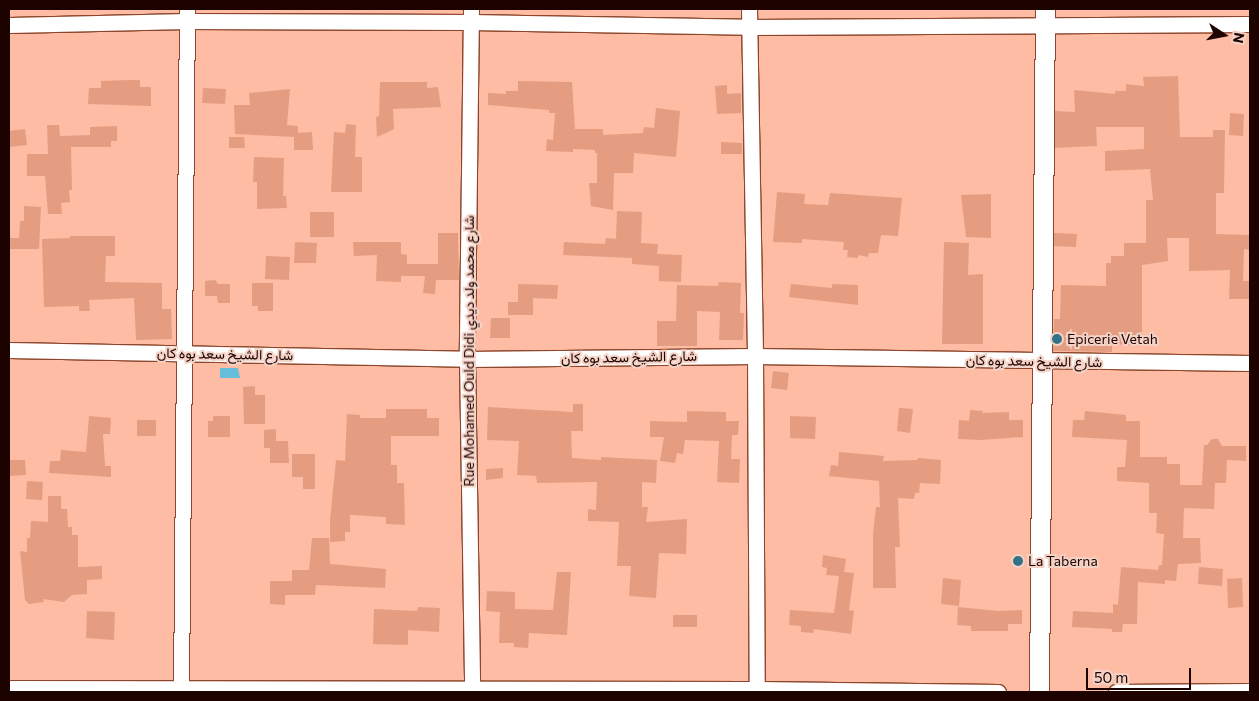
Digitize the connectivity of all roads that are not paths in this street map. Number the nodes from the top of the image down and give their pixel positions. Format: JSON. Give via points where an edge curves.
{"nodes":[{"id":1,"x":749,"y":9,"type":"edge"},
{"id":2,"x":187,"y":15,"type":"edge"},
{"id":3,"x":471,"y":15,"type":"edge"},
{"id":4,"x":1046,"y":16,"type":"edge"},
{"id":5,"x":1250,"y":24,"type":"edge"},
{"id":6,"x":9,"y":25,"type":"edge"},
{"id":7,"x":749,"y":27,"type":"junction"},
{"id":8,"x":9,"y":350,"type":"edge"},
{"id":9,"x":186,"y":353,"type":"junction"},
{"id":10,"x":755,"y":356,"type":"junction"},
{"id":11,"x":467,"y":359,"type":"junction"},
{"id":12,"x":1041,"y":361,"type":"junction"},
{"id":13,"x":1250,"y":364,"type":"edge"},
{"id":14,"x":9,"y":688,"type":"edge"},
{"id":15,"x":182,"y":691,"type":"edge"},
{"id":16,"x":472,"y":691,"type":"edge"},
{"id":17,"x":757,"y":691,"type":"edge"},
{"id":18,"x":1250,"y":691,"type":"edge"},
{"id":19,"x":998,"y":692,"type":"edge"},
{"id":20,"x":1038,"y":692,"type":"edge"},
{"id":21,"x":1116,"y":692,"type":"edge"}],
"edges":[{"from":1,"to":7,"type":"street"},
{"from":2,"to":3,"type":"street"},
{"from":2,"to":6,"type":"street"},
{"from":2,"to":9,"type":"street"},
{"from":3,"to":7,"type":"street"},
{"from":3,"to":11,"type":"street","name":"Rue Mohamed Ould Didi شارع محمد ولد ديدي"},
{"from":4,"to":5,"type":"street"},
{"from":4,"to":7,"type":"street","via":[[940,27]]},
{"from":4,"to":12,"type":"street"},
{"from":7,"to":10,"type":"street"},
{"from":8,"to":9,"type":"street","name":"شارع الشيخ سعد بوه كان"},
{"from":9,"to":11,"type":"street","name":"شارع الشيخ سعد بوه كان"},
{"from":9,"to":15,"type":"street"},
{"from":10,"to":11,"type":"street","name":"شارع الشيخ سعد بوه كان"},
{"from":10,"to":12,"type":"street","name":"شارع الشيخ سعد بوه كان"},
{"from":10,"to":17,"type":"street"},
{"from":11,"to":16,"type":"street","name":"Rue Mohamed Ould Didi شارع محمد ولد ديدي"},
{"from":12,"to":13,"type":"street","name":"شارع الشيخ سعد بوه كان"},
{"from":12,"to":20,"type":"street"},
{"from":14,"to":15,"type":"street"},
{"from":15,"to":16,"type":"street"},
{"from":16,"to":17,"type":"street"},
{"from":17,"to":19,"type":"street"},
{"from":18,"to":21,"type":"street"}]}
